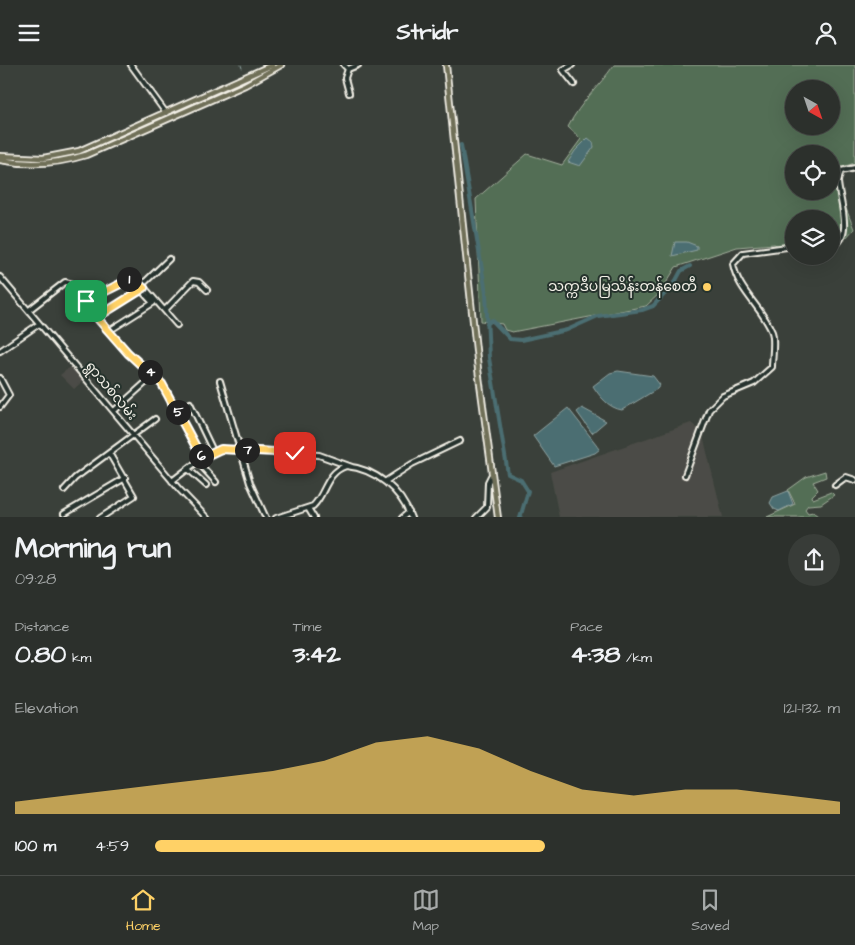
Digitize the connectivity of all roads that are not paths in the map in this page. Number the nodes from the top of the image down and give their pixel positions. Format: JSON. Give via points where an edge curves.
{"nodes":[{"id":1,"x":130,"y":65,"type":"edge"},
{"id":2,"x":272,"y":65,"type":"edge"},
{"id":3,"x":281,"y":65,"type":"edge"},
{"id":4,"x":344,"y":65,"type":"edge"},
{"id":5,"x":358,"y":65,"type":"edge"},
{"id":6,"x":446,"y":65,"type":"edge"},
{"id":7,"x":558,"y":65,"type":"edge"},
{"id":8,"x":572,"y":65,"type":"edge"},
{"id":9,"x":348,"y":69,"type":"junction"},
{"id":10,"x":563,"y":70,"type":"junction"},
{"id":11,"x":574,"y":84,"type":"dead end"},
{"id":12,"x":349,"y":93,"type":"dead end"},
{"id":13,"x":166,"y":113,"type":"junction"},
{"id":14,"x":0,"y":158,"type":"edge"},
{"id":15,"x":855,"y":168,"type":"edge"},
{"id":16,"x":840,"y":241,"type":"edge"},
{"id":17,"x":785,"y":247,"type":"edge"},
{"id":18,"x":169,"y":259,"type":"dead end"},
{"id":19,"x":0,"y":277,"type":"edge"},
{"id":20,"x":143,"y":288,"type":"junction"},
{"id":21,"x":207,"y":290,"type":"dead end"},
{"id":22,"x":29,"y":310,"type":"junction"},
{"id":23,"x":165,"y":310,"type":"junction"},
{"id":24,"x":39,"y":324,"type":"junction"},
{"id":25,"x":176,"y":325,"type":"dead end"},
{"id":26,"x":109,"y":331,"type":"junction"},
{"id":27,"x":0,"y":351,"type":"edge"},
{"id":28,"x":153,"y":376,"type":"junction"},
{"id":29,"x":0,"y":378,"type":"edge"},
{"id":30,"x":220,"y":381,"type":"dead end"},
{"id":31,"x":190,"y":403,"type":"dead end"},
{"id":32,"x":0,"y":407,"type":"edge"},
{"id":33,"x":114,"y":411,"type":"junction"},
{"id":34,"x":155,"y":419,"type":"dead end"},
{"id":35,"x":135,"y":436,"type":"junction"},
{"id":36,"x":460,"y":441,"type":"dead end"},
{"id":37,"x":241,"y":449,"type":"junction"},
{"id":38,"x":213,"y":451,"type":"junction"},
{"id":39,"x":109,"y":453,"type":"junction"},
{"id":40,"x":202,"y":458,"type":"junction"},
{"id":41,"x":197,"y":461,"type":"junction"},
{"id":42,"x":352,"y":467,"type":"junction"},
{"id":43,"x":188,"y":469,"type":"junction"},
{"id":44,"x":685,"y":475,"type":"dead end"},
{"id":45,"x":491,"y":476,"type":"junction"},
{"id":46,"x":125,"y":478,"type":"junction"},
{"id":47,"x":855,"y":480,"type":"edge"},
{"id":48,"x":172,"y":481,"type":"junction"},
{"id":49,"x":386,"y":481,"type":"junction"},
{"id":50,"x":216,"y":482,"type":"dead end"},
{"id":51,"x":206,"y":485,"type":"dead end"},
{"id":52,"x":835,"y":485,"type":"dead end"},
{"id":53,"x":64,"y":490,"type":"dead end"},
{"id":54,"x":308,"y":508,"type":"junction"},
{"id":55,"x":409,"y":512,"type":"junction"},
{"id":56,"x":64,"y":514,"type":"dead end"},
{"id":57,"x":100,"y":517,"type":"edge"},
{"id":58,"x":207,"y":517,"type":"edge"},
{"id":59,"x":266,"y":517,"type":"edge"},
{"id":60,"x":276,"y":517,"type":"edge"},
{"id":61,"x":314,"y":517,"type":"edge"},
{"id":62,"x":402,"y":517,"type":"edge"},
{"id":63,"x":411,"y":517,"type":"edge"},
{"id":64,"x":476,"y":517,"type":"edge"},
{"id":65,"x":498,"y":517,"type":"edge"}],
"edges":[{"from":1,"to":13,"type":"street"},
{"from":2,"to":13,"type":"main road"},
{"from":3,"to":14,"type":"main road","via":[[245,85],[86,155],[63,162],[31,165]]},
{"from":4,"to":9,"type":"street"},
{"from":5,"to":9,"type":"street"},
{"from":6,"to":45,"type":"main road"},
{"from":7,"to":10,"type":"street"},
{"from":8,"to":10,"type":"street"},
{"from":9,"to":12,"type":"street","via":[[345,78]]},
{"from":10,"to":11,"type":"street"},
{"from":13,"to":14,"type":"main road","via":[[79,151],[43,158]]},
{"from":15,"to":16,"type":"street","via":[[841,171],[838,181],[849,224]]},
{"from":17,"to":44,"type":"street","via":[[743,253],[733,264],[735,276],[773,334],[772,367],[754,383],[723,397],[709,411]]},
{"from":18,"to":20,"type":"street"},
{"from":19,"to":22,"type":"street","name":"ရွာသစ်လမ်း"},
{"from":20,"to":22,"type":"street","via":[[132,278],[86,301],[73,284],[65,282]]},
{"from":20,"to":23,"type":"street"},
{"from":20,"to":26,"type":"street","via":[[101,315],[99,320]]},
{"from":20,"to":26,"type":"street","via":[[153,303]]},
{"from":21,"to":23,"type":"street","via":[[193,281]]},
{"from":22,"to":24,"type":"street","name":"ရွာသစ်လမ်း"},
{"from":23,"to":25,"type":"street"},
{"from":24,"to":27,"type":"street"},
{"from":24,"to":33,"type":"street","name":"ရွာသစ်လမ်း"},
{"from":26,"to":28,"type":"street"},
{"from":28,"to":33,"type":"street"},
{"from":28,"to":40,"type":"street","via":[[162,384]]},
{"from":29,"to":32,"type":"street","via":[[9,395]]},
{"from":30,"to":37,"type":"street"},
{"from":31,"to":38,"type":"street"},
{"from":33,"to":35,"type":"street","name":"ရွာသစ်လမ်း"},
{"from":34,"to":35,"type":"street"},
{"from":35,"to":39,"type":"street"},
{"from":35,"to":48,"type":"street","name":"ရွာသစ်လမ်း"},
{"from":36,"to":49,"type":"street"},
{"from":37,"to":38,"type":"street"},
{"from":37,"to":42,"type":"street","via":[[319,455]]},
{"from":37,"to":59,"type":"street","via":[[252,488]]},
{"from":38,"to":40,"type":"street"},
{"from":39,"to":46,"type":"street"},
{"from":39,"to":53,"type":"street","via":[[75,477]]},
{"from":40,"to":41,"type":"street"},
{"from":41,"to":43,"type":"street"},
{"from":41,"to":50,"type":"street"},
{"from":42,"to":49,"type":"street"},
{"from":42,"to":54,"type":"street","via":[[336,472],[324,485],[315,505]]},
{"from":43,"to":48,"type":"street"},
{"from":43,"to":51,"type":"street"},
{"from":45,"to":64,"type":"street","via":[[487,507]]},
{"from":45,"to":65,"type":"main road"},
{"from":46,"to":56,"type":"street"},
{"from":46,"to":57,"type":"street","via":[[134,496]]},
{"from":47,"to":52,"type":"street","via":[[846,477]]},
{"from":48,"to":58,"type":"street","name":"ရွာသစ်လမ်း"},
{"from":49,"to":55,"type":"street"},
{"from":54,"to":60,"type":"street"},
{"from":54,"to":61,"type":"street"},
{"from":55,"to":62,"type":"street"},
{"from":55,"to":63,"type":"street"}]}
